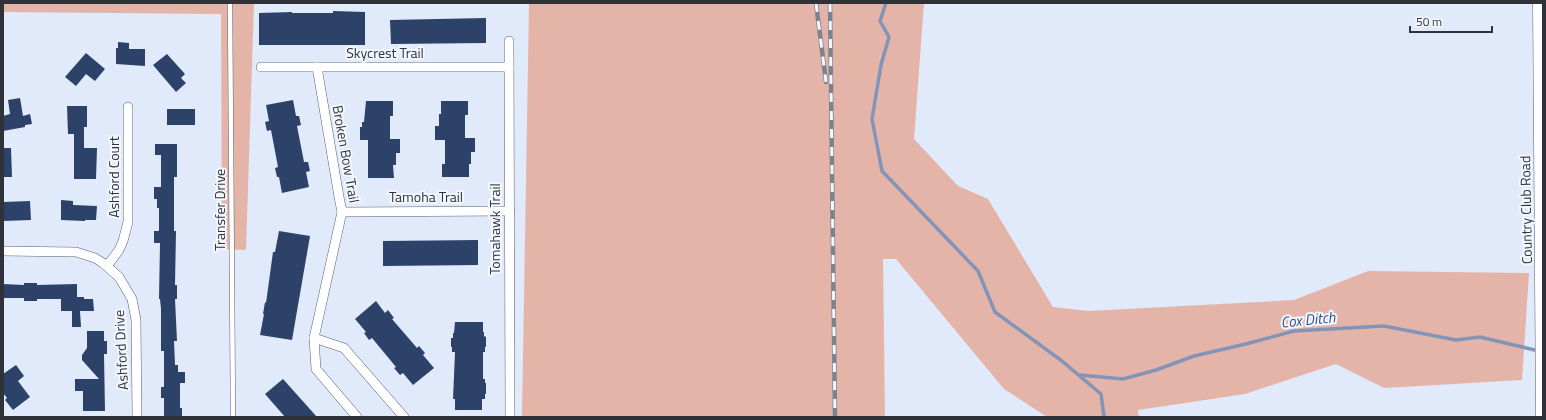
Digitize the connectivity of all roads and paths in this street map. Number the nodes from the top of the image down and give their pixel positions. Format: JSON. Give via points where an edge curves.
{"nodes":[{"id":1,"x":230,"y":3,"type":"edge"},
{"id":2,"x":1539,"y":3,"type":"edge"},
{"id":3,"x":509,"y":41,"type":"dead end"},
{"id":4,"x":261,"y":67,"type":"dead end"},
{"id":5,"x":316,"y":67,"type":"junction"},
{"id":6,"x":509,"y":67,"type":"junction"},
{"id":7,"x":128,"y":107,"type":"dead end"},
{"id":8,"x":1542,"y":175,"type":"edge"},
{"id":9,"x":510,"y":211,"type":"junction"},
{"id":10,"x":342,"y":212,"type":"junction"},
{"id":11,"x":3,"y":251,"type":"edge"},
{"id":12,"x":107,"y":266,"type":"junction"},
{"id":13,"x":314,"y":338,"type":"junction"},
{"id":14,"x":137,"y":417,"type":"edge"},
{"id":15,"x":233,"y":417,"type":"edge"},
{"id":16,"x":357,"y":417,"type":"edge"},
{"id":17,"x":404,"y":417,"type":"edge"},
{"id":18,"x":510,"y":417,"type":"edge"},
{"id":19,"x":1542,"y":417,"type":"edge"}],
"edges":[{"from":1,"to":15,"type":"lane","name":"Transfer Drive"},
{"from":2,"to":8,"type":"main road","name":"Country Club Road"},
{"from":3,"to":6,"type":"street","name":"Tomahawk Trail"},
{"from":4,"to":5,"type":"street","name":"Skycrest Trail"},
{"from":5,"to":6,"type":"street","name":"Skycrest Trail"},
{"from":5,"to":10,"type":"street","name":"Broken Bow Trail"},
{"from":6,"to":9,"type":"street","name":"Tomahawk Trail"},
{"from":7,"to":12,"type":"street","name":"Ashford Court","via":[[127,232]]},
{"from":8,"to":19,"type":"main road","name":"Country Club Road"},
{"from":9,"to":10,"type":"street","name":"Tamoha Trail"},
{"from":9,"to":18,"type":"street","name":"Tomahawk Trail"},
{"from":10,"to":13,"type":"street","name":"Broken Bow Trail"},
{"from":11,"to":12,"type":"street","name":"Ashford Drive","via":[[71,251],[95,258]]},
{"from":12,"to":14,"type":"street","name":"Ashford Drive","via":[[125,286],[135,310]]},
{"from":13,"to":16,"type":"street","name":"Broken Bow Trail","via":[[316,369]]},
{"from":13,"to":17,"type":"street","via":[[344,348]]}]}
